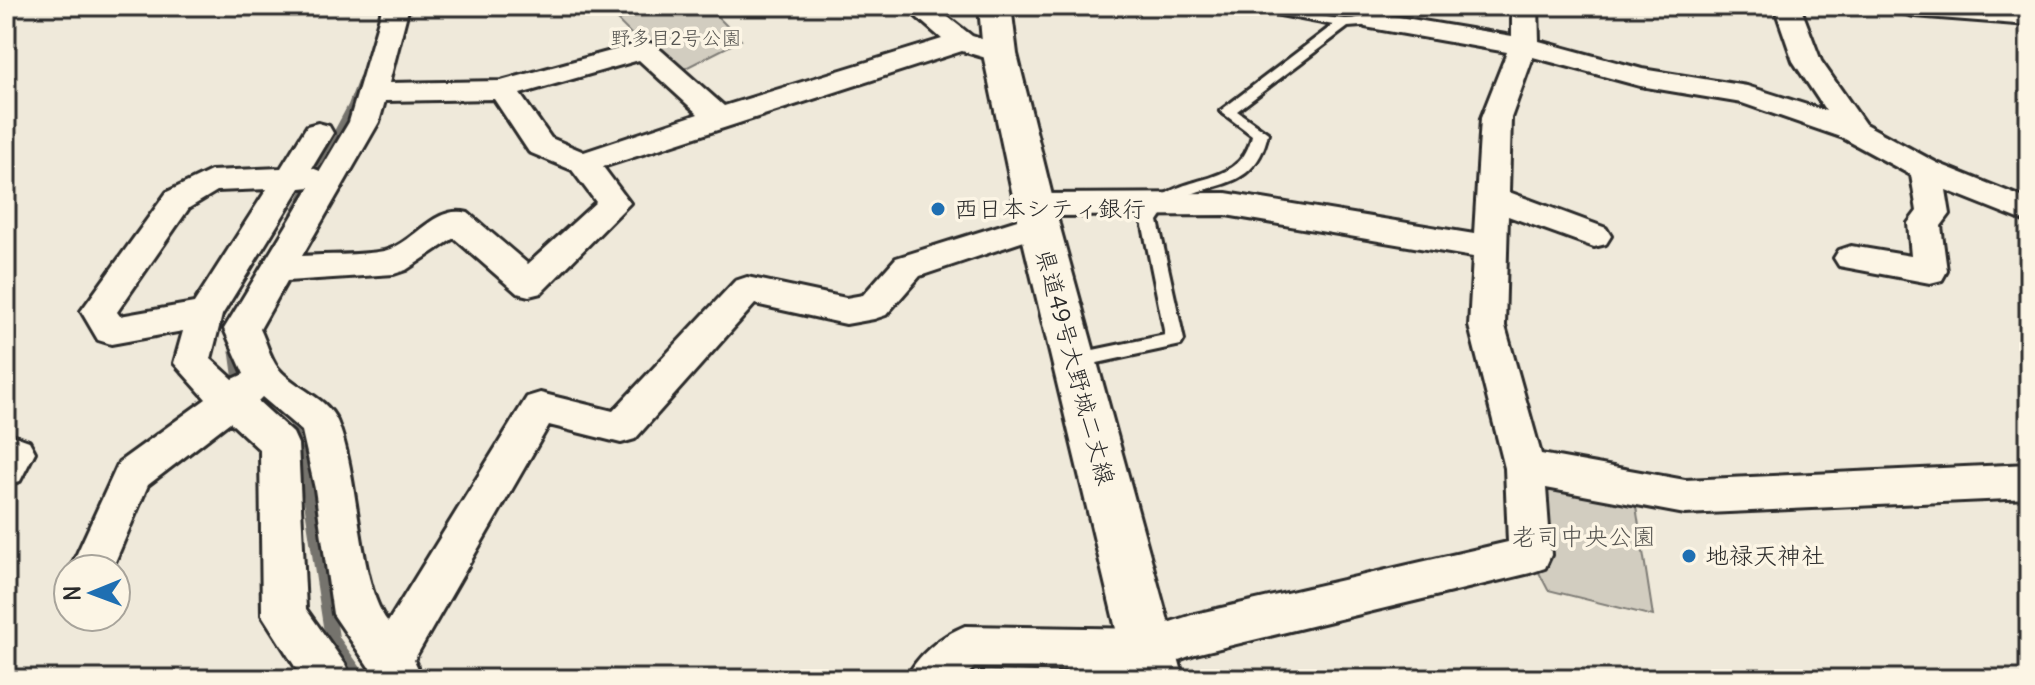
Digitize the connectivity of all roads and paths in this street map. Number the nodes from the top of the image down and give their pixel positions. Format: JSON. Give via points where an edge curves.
{"nodes":[{"id":1,"x":396,"y":6,"type":"edge"},
{"id":2,"x":917,"y":6,"type":"edge"},
{"id":3,"x":995,"y":6,"type":"edge"},
{"id":4,"x":1254,"y":6,"type":"edge"},
{"id":5,"x":1525,"y":6,"type":"edge"},
{"id":6,"x":1787,"y":6,"type":"edge"},
{"id":7,"x":1914,"y":6,"type":"edge"},
{"id":8,"x":2029,"y":15,"type":"edge"},
{"id":9,"x":1375,"y":21,"type":"joint"},
{"id":10,"x":1344,"y":23,"type":"junction"},
{"id":11,"x":1524,"y":46,"type":"junction"},
{"id":12,"x":981,"y":48,"type":"junction"},
{"id":13,"x":502,"y":90,"type":"junction"},
{"id":14,"x":372,"y":92,"type":"junction"},
{"id":15,"x":719,"y":117,"type":"junction"},
{"id":16,"x":1854,"y":131,"type":"junction"},
{"id":17,"x":318,"y":133,"type":"dead end"},
{"id":18,"x":583,"y":163,"type":"junction"},
{"id":19,"x":1926,"y":170,"type":"junction"},
{"id":20,"x":310,"y":177,"type":"junction"},
{"id":21,"x":1493,"y":198,"type":"junction"},
{"id":22,"x":1161,"y":204,"type":"junction"},
{"id":23,"x":2029,"y":212,"type":"edge"},
{"id":24,"x":1038,"y":215,"type":"junction"},
{"id":25,"x":1594,"y":236,"type":"dead end"},
{"id":26,"x":1490,"y":248,"type":"junction"},
{"id":27,"x":1851,"y":258,"type":"dead end"},
{"id":28,"x":277,"y":270,"type":"junction"},
{"id":29,"x":205,"y":314,"type":"junction"},
{"id":30,"x":1074,"y":361,"type":"junction"},
{"id":31,"x":248,"y":388,"type":"junction"},
{"id":32,"x":1525,"y":468,"type":"junction"},
{"id":33,"x":2029,"y":481,"type":"edge"},
{"id":34,"x":98,"y":553,"type":"edge"},
{"id":35,"x":1152,"y":665,"type":"edge"},
{"id":36,"x":395,"y":669,"type":"edge"},
{"id":37,"x":329,"y":679,"type":"edge"},
{"id":38,"x":929,"y":679,"type":"edge"}],
"edges":[{"from":1,"to":14,"type":"street"},
{"from":2,"to":12,"type":"street"},
{"from":3,"to":12,"type":"main road","name":"県道49号大野城二丈線"},
{"from":4,"to":10,"type":"lane"},
{"from":5,"to":11,"type":"street"},
{"from":6,"to":16,"type":"street","via":[[1807,61]]},
{"from":7,"to":8,"type":"main road"},
{"from":9,"to":10,"type":"lane"},
{"from":9,"to":11,"type":"street"},
{"from":10,"to":22,"type":"lane","via":[[1227,111],[1260,133],[1259,150],[1248,167]]},
{"from":11,"to":16,"type":"street","via":[[1640,77],[1747,95]]},
{"from":11,"to":21,"type":"street","via":[[1496,118]]},
{"from":12,"to":15,"type":"street"},
{"from":12,"to":24,"type":"main road","name":"県道49号大野城二丈線"},
{"from":13,"to":14,"type":"street"},
{"from":13,"to":15,"type":"street","via":[[644,50]]},
{"from":13,"to":18,"type":"street","via":[[540,145]]},
{"from":14,"to":20,"type":"street","via":[[364,122]]},
{"from":15,"to":18,"type":"street"},
{"from":16,"to":19,"type":"street"},
{"from":17,"to":20,"type":"street"},
{"from":18,"to":28,"type":"street","via":[[614,203],[529,284],[456,221],[394,262]]},
{"from":19,"to":23,"type":"street"},
{"from":19,"to":27,"type":"street","via":[[1934,214],[1924,223],[1930,271]]},
{"from":20,"to":28,"type":"street"},
{"from":20,"to":29,"type":"street"},
{"from":20,"to":29,"type":"street","via":[[211,181],[178,200],[99,311],[111,331]]},
{"from":21,"to":25,"type":"street"},
{"from":21,"to":26,"type":"street"},
{"from":22,"to":24,"type":"street"},
{"from":22,"to":26,"type":"street","via":[[1226,204]]},
{"from":22,"to":30,"type":"lane","via":[[1150,221],[1175,340]]},
{"from":24,"to":30,"type":"main road","name":"県道49号大野城二丈線"},
{"from":24,"to":36,"type":"street","via":[[908,267],[874,306],[846,311],[747,290],[621,428],[540,408]]},
{"from":26,"to":32,"type":"street","via":[[1487,326]]},
{"from":28,"to":31,"type":"street","via":[[242,329]]},
{"from":29,"to":31,"type":"street","via":[[192,363]]},
{"from":30,"to":35,"type":"main road","name":"県道49号大野城二丈線"},
{"from":31,"to":34,"type":"street","via":[[133,474]]},
{"from":31,"to":36,"type":"street","via":[[319,423],[355,614]]},
{"from":31,"to":37,"type":"street","via":[[279,444],[284,615]]},
{"from":32,"to":33,"type":"street","via":[[1685,497]]},
{"from":32,"to":35,"type":"street","via":[[1530,555],[1195,634]]},
{"from":35,"to":38,"type":"street","via":[[965,647]]}]}
